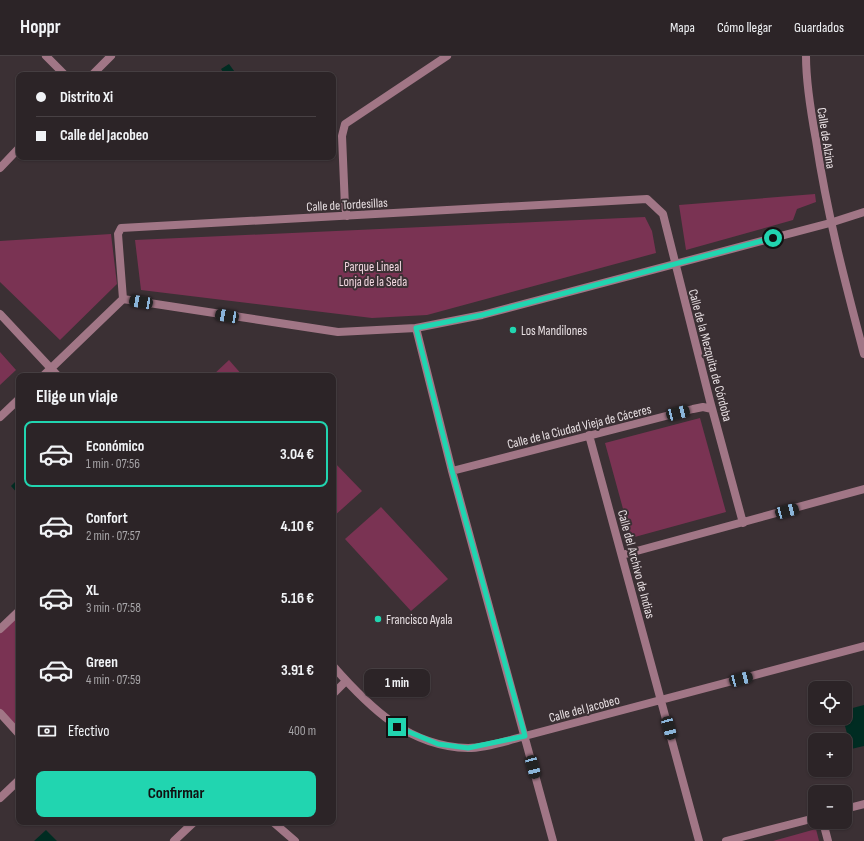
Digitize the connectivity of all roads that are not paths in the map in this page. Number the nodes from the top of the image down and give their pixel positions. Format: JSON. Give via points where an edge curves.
{"nodes":[{"id":1,"x":46,"y":56,"type":"edge"},
{"id":2,"x":111,"y":56,"type":"edge"},
{"id":3,"x":448,"y":56,"type":"edge"},
{"id":4,"x":806,"y":56,"type":"edge"},
{"id":5,"x":62,"y":72,"type":"edge"},
{"id":6,"x":95,"y":72,"type":"edge"},
{"id":7,"x":16,"y":150,"type":"edge"},
{"id":8,"x":3,"y":160,"type":"edge"},
{"id":9,"x":0,"y":168,"type":"edge"},
{"id":10,"x":647,"y":199,"type":"joint"},
{"id":11,"x":864,"y":212,"type":"edge"},
{"id":12,"x":348,"y":216,"type":"junction"},
{"id":13,"x":830,"y":223,"type":"junction"},
{"id":14,"x":675,"y":264,"type":"junction"},
{"id":15,"x":123,"y":299,"type":"junction"},
{"id":16,"x":0,"y":314,"type":"edge"},
{"id":17,"x":416,"y":328,"type":"junction"},
{"id":18,"x":864,"y":354,"type":"edge"},
{"id":19,"x":51,"y":368,"type":"junction"},
{"id":20,"x":46,"y":373,"type":"edge"},
{"id":21,"x":55,"y":373,"type":"edge"},
{"id":22,"x":16,"y":402,"type":"edge"},
{"id":23,"x":712,"y":409,"type":"junction"},
{"id":24,"x":0,"y":417,"type":"edge"},
{"id":25,"x":589,"y":435,"type":"junction"},
{"id":26,"x":452,"y":471,"type":"junction"},
{"id":27,"x":864,"y":490,"type":"edge"},
{"id":28,"x":743,"y":522,"type":"junction"},
{"id":29,"x":622,"y":555,"type":"junction"},
{"id":30,"x":16,"y":614,"type":"edge"},
{"id":31,"x":0,"y":629,"type":"edge"},
{"id":32,"x":864,"y":646,"type":"edge"},
{"id":33,"x":336,"y":669,"type":"edge"},
{"id":34,"x":346,"y":681,"type":"junction"},
{"id":35,"x":336,"y":691,"type":"edge"},
{"id":36,"x":662,"y":700,"type":"junction"},
{"id":37,"x":0,"y":713,"type":"edge"},
{"id":38,"x":16,"y":731,"type":"edge"},
{"id":39,"x":525,"y":736,"type":"junction"},
{"id":40,"x":16,"y":783,"type":"edge"},
{"id":41,"x":0,"y":798,"type":"edge"},
{"id":42,"x":864,"y":804,"type":"edge"},
{"id":43,"x":852,"y":807,"type":"edge"},
{"id":44,"x":808,"y":820,"type":"edge"},
{"id":45,"x":191,"y":825,"type":"edge"},
{"id":46,"x":276,"y":825,"type":"edge"},
{"id":47,"x":825,"y":829,"type":"edge"},
{"id":48,"x":174,"y":841,"type":"edge"},
{"id":49,"x":295,"y":841,"type":"edge"},
{"id":50,"x":553,"y":841,"type":"edge"},
{"id":51,"x":699,"y":841,"type":"edge"},
{"id":52,"x":726,"y":841,"type":"edge"},
{"id":53,"x":828,"y":841,"type":"edge"}],
"edges":[{"from":1,"to":5,"type":"street"},
{"from":2,"to":6,"type":"street"},
{"from":3,"to":12,"type":"street","via":[[345,124],[342,136],[345,207]]},
{"from":4,"to":13,"type":"street","name":"Calle de Alzina","via":[[809,99]]},
{"from":7,"to":8,"type":"street"},
{"from":8,"to":9,"type":"street"},
{"from":10,"to":12,"type":"street","name":"Calle de Tordesillas"},
{"from":10,"to":14,"type":"street","name":"Calle de la Mezquita de Córdoba","via":[[662,214]]},
{"from":11,"to":13,"type":"street"},
{"from":12,"to":15,"type":"street","name":"Calle de Tordesillas","via":[[121,228],[118,234]]},
{"from":13,"to":14,"type":"street"},
{"from":13,"to":18,"type":"street","name":"Calle de Alzina"},
{"from":14,"to":17,"type":"street","via":[[482,315]]},
{"from":14,"to":23,"type":"street","name":"Calle de la Mezquita de Córdoba"},
{"from":15,"to":17,"type":"street","via":[[338,332]]},
{"from":15,"to":19,"type":"street"},
{"from":16,"to":19,"type":"street"},
{"from":17,"to":26,"type":"street"},
{"from":19,"to":20,"type":"street"},
{"from":19,"to":21,"type":"street"},
{"from":22,"to":24,"type":"street"},
{"from":23,"to":25,"type":"street","name":"Calle de la Ciudad Vieja de Cáceres","via":[[703,407]]},
{"from":23,"to":28,"type":"street","name":"Calle de la Mezquita de Córdoba"},
{"from":25,"to":26,"type":"street","name":"Calle de la Ciudad Vieja de Cáceres"},
{"from":25,"to":29,"type":"street","name":"Calle del Archivo de Indias"},
{"from":26,"to":39,"type":"street"},
{"from":27,"to":28,"type":"street"},
{"from":28,"to":29,"type":"street"},
{"from":29,"to":36,"type":"street","name":"Calle del Archivo de Indias"},
{"from":30,"to":31,"type":"street"},
{"from":32,"to":36,"type":"street","name":"Calle del Jacobeo"},
{"from":33,"to":34,"type":"street","name":"Calle del Jacobeo"},
{"from":34,"to":35,"type":"street"},
{"from":34,"to":39,"type":"street","name":"Calle del Jacobeo","via":[[397,727],[438,744],[468,748]]},
{"from":36,"to":39,"type":"street","name":"Calle del Jacobeo"},
{"from":36,"to":51,"type":"street","name":"Calle del Archivo de Indias"},
{"from":37,"to":38,"type":"street"},
{"from":39,"to":50,"type":"street"},
{"from":40,"to":41,"type":"street"},
{"from":42,"to":43,"type":"street"},
{"from":44,"to":52,"type":"street"},
{"from":45,"to":48,"type":"street"},
{"from":46,"to":49,"type":"street"},
{"from":47,"to":53,"type":"street"}]}
